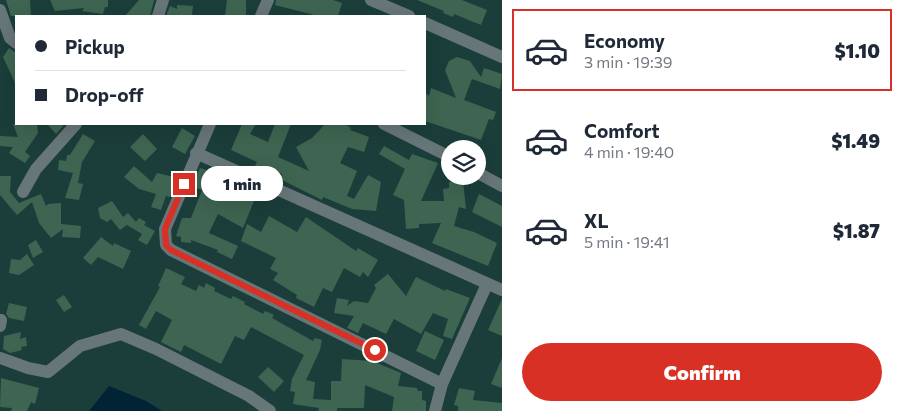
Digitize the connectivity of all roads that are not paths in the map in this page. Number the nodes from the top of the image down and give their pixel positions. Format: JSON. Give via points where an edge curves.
{"nodes":[{"id":1,"x":163,"y":0,"type":"edge"},
{"id":2,"x":268,"y":0,"type":"edge"},
{"id":3,"x":371,"y":0,"type":"edge"},
{"id":4,"x":0,"y":10,"type":"edge"},
{"id":5,"x":158,"y":15,"type":"edge"},
{"id":6,"x":261,"y":15,"type":"edge"},
{"id":7,"x":407,"y":15,"type":"edge"},
{"id":8,"x":426,"y":23,"type":"edge"},
{"id":9,"x":15,"y":42,"type":"edge"},
{"id":10,"x":502,"y":57,"type":"edge"},
{"id":11,"x":75,"y":125,"type":"edge"},
{"id":12,"x":210,"y":125,"type":"edge"},
{"id":13,"x":386,"y":125,"type":"edge"},
{"id":14,"x":441,"y":152,"type":"edge"},
{"id":15,"x":196,"y":153,"type":"junction"},
{"id":16,"x":486,"y":177,"type":"edge"},
{"id":17,"x":502,"y":186,"type":"edge"},
{"id":18,"x":24,"y":192,"type":"dead end"},
{"id":19,"x":487,"y":284,"type":"junction"},
{"id":20,"x":502,"y":290,"type":"edge"},
{"id":21,"x":0,"y":358,"type":"edge"},
{"id":22,"x":442,"y":384,"type":"junction"},
{"id":23,"x":270,"y":411,"type":"edge"},
{"id":24,"x":435,"y":411,"type":"edge"}],
"edges":[{"from":1,"to":5,"type":"street"},
{"from":2,"to":6,"type":"street"},
{"from":3,"to":7,"type":"street"},
{"from":4,"to":9,"type":"street","via":[[10,38]]},
{"from":8,"to":10,"type":"street"},
{"from":11,"to":18,"type":"street","via":[[36,169]]},
{"from":12,"to":15,"type":"street"},
{"from":13,"to":14,"type":"street"},
{"from":15,"to":19,"type":"street"},
{"from":15,"to":22,"type":"street","via":[[165,229],[166,245],[171,250]]},
{"from":16,"to":17,"type":"street"},
{"from":19,"to":20,"type":"street"},
{"from":19,"to":22,"type":"street"},
{"from":21,"to":23,"type":"street","via":[[48,372],[80,346],[121,334],[240,392]]},
{"from":22,"to":24,"type":"street"}]}
